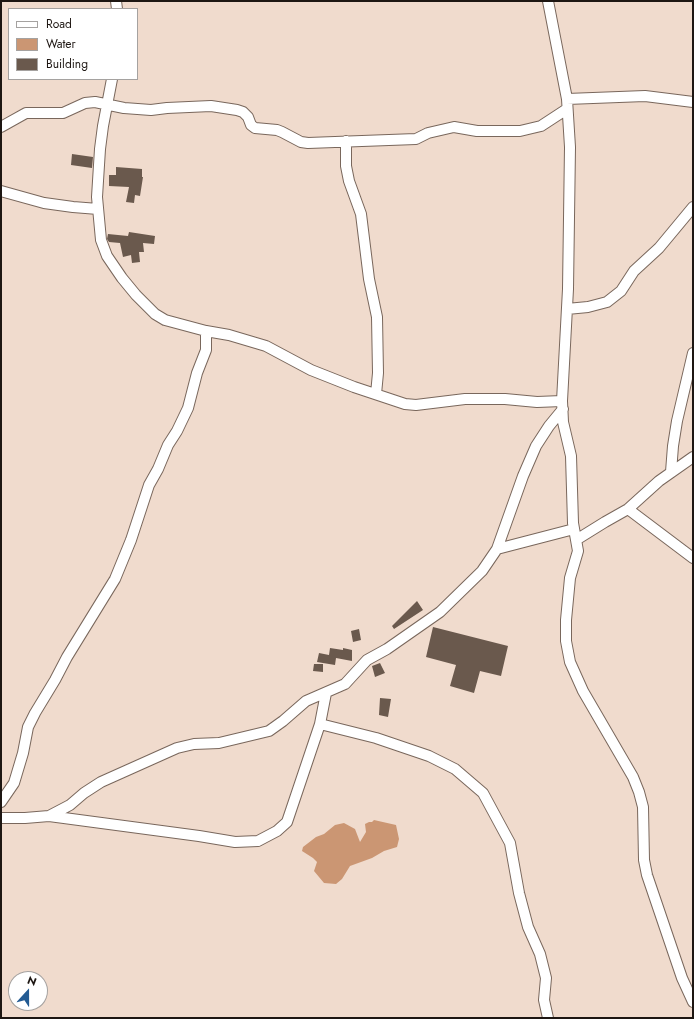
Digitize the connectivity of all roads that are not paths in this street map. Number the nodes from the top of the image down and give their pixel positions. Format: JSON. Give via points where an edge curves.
{"nodes":[{"id":1,"x":548,"y":1,"type":"edge"},
{"id":2,"x":112,"y":80,"type":"edge"},
{"id":3,"x":693,"y":102,"type":"edge"},
{"id":4,"x":106,"y":104,"type":"junction"},
{"id":5,"x":567,"y":104,"type":"junction"},
{"id":6,"x":1,"y":127,"type":"edge"},
{"id":7,"x":346,"y":141,"type":"junction"},
{"id":8,"x":1,"y":191,"type":"edge"},
{"id":9,"x":693,"y":207,"type":"edge"},
{"id":10,"x":98,"y":209,"type":"junction"},
{"id":11,"x":567,"y":309,"type":"junction"},
{"id":12,"x":206,"y":331,"type":"junction"},
{"id":13,"x":693,"y":353,"type":"edge"},
{"id":14,"x":376,"y":394,"type":"junction"},
{"id":15,"x":562,"y":405,"type":"junction"},
{"id":16,"x":693,"y":457,"type":"edge"},
{"id":17,"x":671,"y":472,"type":"junction"},
{"id":18,"x":628,"y":510,"type":"junction"},
{"id":19,"x":574,"y":530,"type":"junction"},
{"id":20,"x":576,"y":540,"type":"junction"},
{"id":21,"x":497,"y":548,"type":"junction"},
{"id":22,"x":693,"y":558,"type":"edge"},
{"id":23,"x":326,"y":693,"type":"junction"},
{"id":24,"x":320,"y":724,"type":"junction"},
{"id":25,"x":1,"y":802,"type":"edge"},
{"id":26,"x":49,"y":816,"type":"junction"},
{"id":27,"x":1,"y":818,"type":"edge"},
{"id":28,"x":693,"y":1002,"type":"edge"},
{"id":29,"x":548,"y":1018,"type":"edge"}],
"edges":[{"from":1,"to":5,"type":"street"},
{"from":2,"to":4,"type":"street"},
{"from":3,"to":5,"type":"street","via":[[646,96]]},
{"from":4,"to":6,"type":"street","via":[[85,103],[63,113],[26,113]]},
{"from":4,"to":7,"type":"street","via":[[151,110],[211,106],[224,108],[243,112],[255,128],[282,132],[301,142]]},
{"from":4,"to":10,"type":"street","via":[[100,148]]},
{"from":5,"to":7,"type":"street","via":[[541,126],[520,131],[454,128],[428,132],[416,139]]},
{"from":5,"to":11,"type":"street","via":[[570,148]]},
{"from":7,"to":14,"type":"street","via":[[346,166],[361,214],[369,279],[377,317]]},
{"from":8,"to":10,"type":"street","via":[[44,203]]},
{"from":9,"to":11,"type":"street","via":[[659,248],[634,271],[621,291],[607,302]]},
{"from":10,"to":12,"type":"street","via":[[101,240],[108,256],[136,295],[165,320]]},
{"from":11,"to":15,"type":"street"},
{"from":12,"to":14,"type":"street","via":[[266,346],[311,370]]},
{"from":12,"to":25,"type":"street","via":[[206,350],[197,372],[188,408],[148,485],[116,578],[35,713],[28,727],[14,783]]},
{"from":13,"to":17,"type":"street","via":[[677,421]]},
{"from":14,"to":15,"type":"street","via":[[416,405],[465,399]]},
{"from":15,"to":19,"type":"street","via":[[571,456]]},
{"from":15,"to":21,"type":"street","via":[[536,446]]},
{"from":16,"to":17,"type":"street"},
{"from":17,"to":18,"type":"street"},
{"from":18,"to":20,"type":"street"},
{"from":18,"to":22,"type":"street"},
{"from":19,"to":20,"type":"street"},
{"from":19,"to":21,"type":"street"},
{"from":20,"to":28,"type":"street","via":[[578,551],[570,578],[566,620],[570,662],[583,691],[640,792],[647,875],[682,978]]},
{"from":21,"to":23,"type":"street","via":[[482,571],[440,612],[388,649],[367,660],[345,684]]},
{"from":23,"to":24,"type":"street"},
{"from":23,"to":26,"type":"street","via":[[306,701],[268,731],[219,743],[177,748],[101,782],[70,806]]},
{"from":24,"to":26,"type":"street","via":[[287,822],[277,832],[258,841],[235,842]]},
{"from":24,"to":29,"type":"street","via":[[376,738],[429,756],[455,769],[483,793],[510,842],[519,893],[546,978],[544,1000]]},
{"from":26,"to":27,"type":"street"}]}
